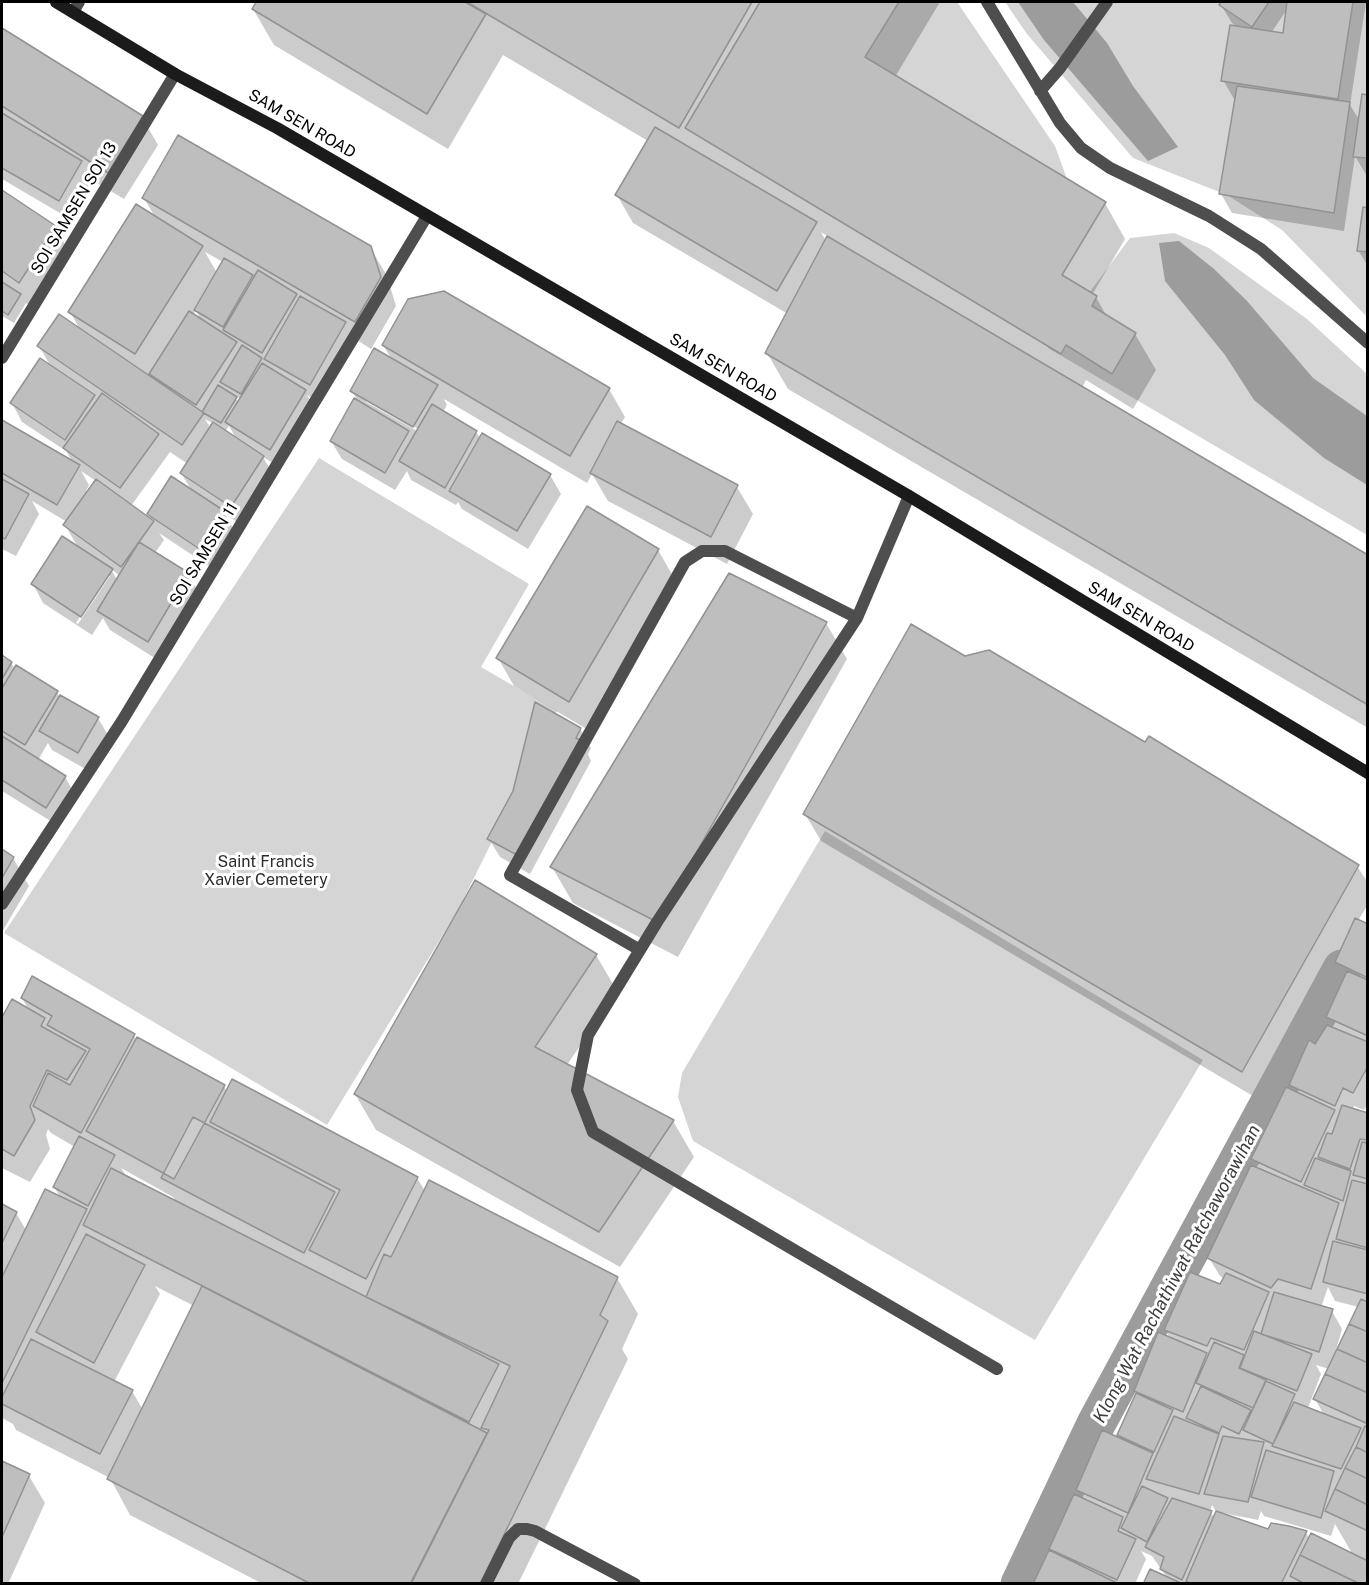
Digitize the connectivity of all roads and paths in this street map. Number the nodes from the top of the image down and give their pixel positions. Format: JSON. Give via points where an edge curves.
{"nodes":[{"id":1,"x":56,"y":2,"type":"edge"},
{"id":2,"x":987,"y":2,"type":"edge"},
{"id":3,"x":1107,"y":2,"type":"edge"},
{"id":4,"x":76,"y":7,"type":"edge"},
{"id":5,"x":175,"y":74,"type":"junction"},
{"id":6,"x":1040,"y":91,"type":"junction"},
{"id":7,"x":427,"y":216,"type":"junction"},
{"id":8,"x":1368,"y":343,"type":"edge"},
{"id":9,"x":2,"y":358,"type":"edge"},
{"id":10,"x":909,"y":496,"type":"junction"},
{"id":11,"x":857,"y":618,"type":"junction"},
{"id":12,"x":1368,"y":773,"type":"edge"},
{"id":13,"x":2,"y":904,"type":"edge"},
{"id":14,"x":640,"y":950,"type":"junction"},
{"id":15,"x":997,"y":1369,"type":"dead end"},
{"id":16,"x":486,"y":1584,"type":"edge"},
{"id":17,"x":634,"y":1584,"type":"edge"}],
"edges":[{"from":1,"to":4,"type":"main road","name":"SAM SEN ROAD"},
{"from":2,"to":6,"type":"street"},
{"from":3,"to":6,"type":"street"},
{"from":4,"to":5,"type":"main road","name":"SAM SEN ROAD"},
{"from":5,"to":7,"type":"main road","name":"SAM SEN ROAD","via":[[277,128]]},
{"from":5,"to":9,"type":"street","name":"SOI SAMSEN SOI 13"},
{"from":6,"to":8,"type":"street","via":[[1081,148],[1110,168],[1209,216],[1261,249]]},
{"from":7,"to":10,"type":"main road","name":"SAM SEN ROAD"},
{"from":7,"to":13,"type":"street","name":"SOI SAMSEN 11","via":[[128,712]]},
{"from":10,"to":11,"type":"street"},
{"from":10,"to":12,"type":"main road","name":"SAM SEN ROAD"},
{"from":11,"to":14,"type":"street"},
{"from":11,"to":14,"type":"street","via":[[725,551],[702,551],[685,562],[510,875]]},
{"from":14,"to":15,"type":"street","via":[[588,1035],[577,1090],[593,1132]]},
{"from":16,"to":17,"type":"street","via":[[509,1538],[518,1529],[535,1531]]}]}
